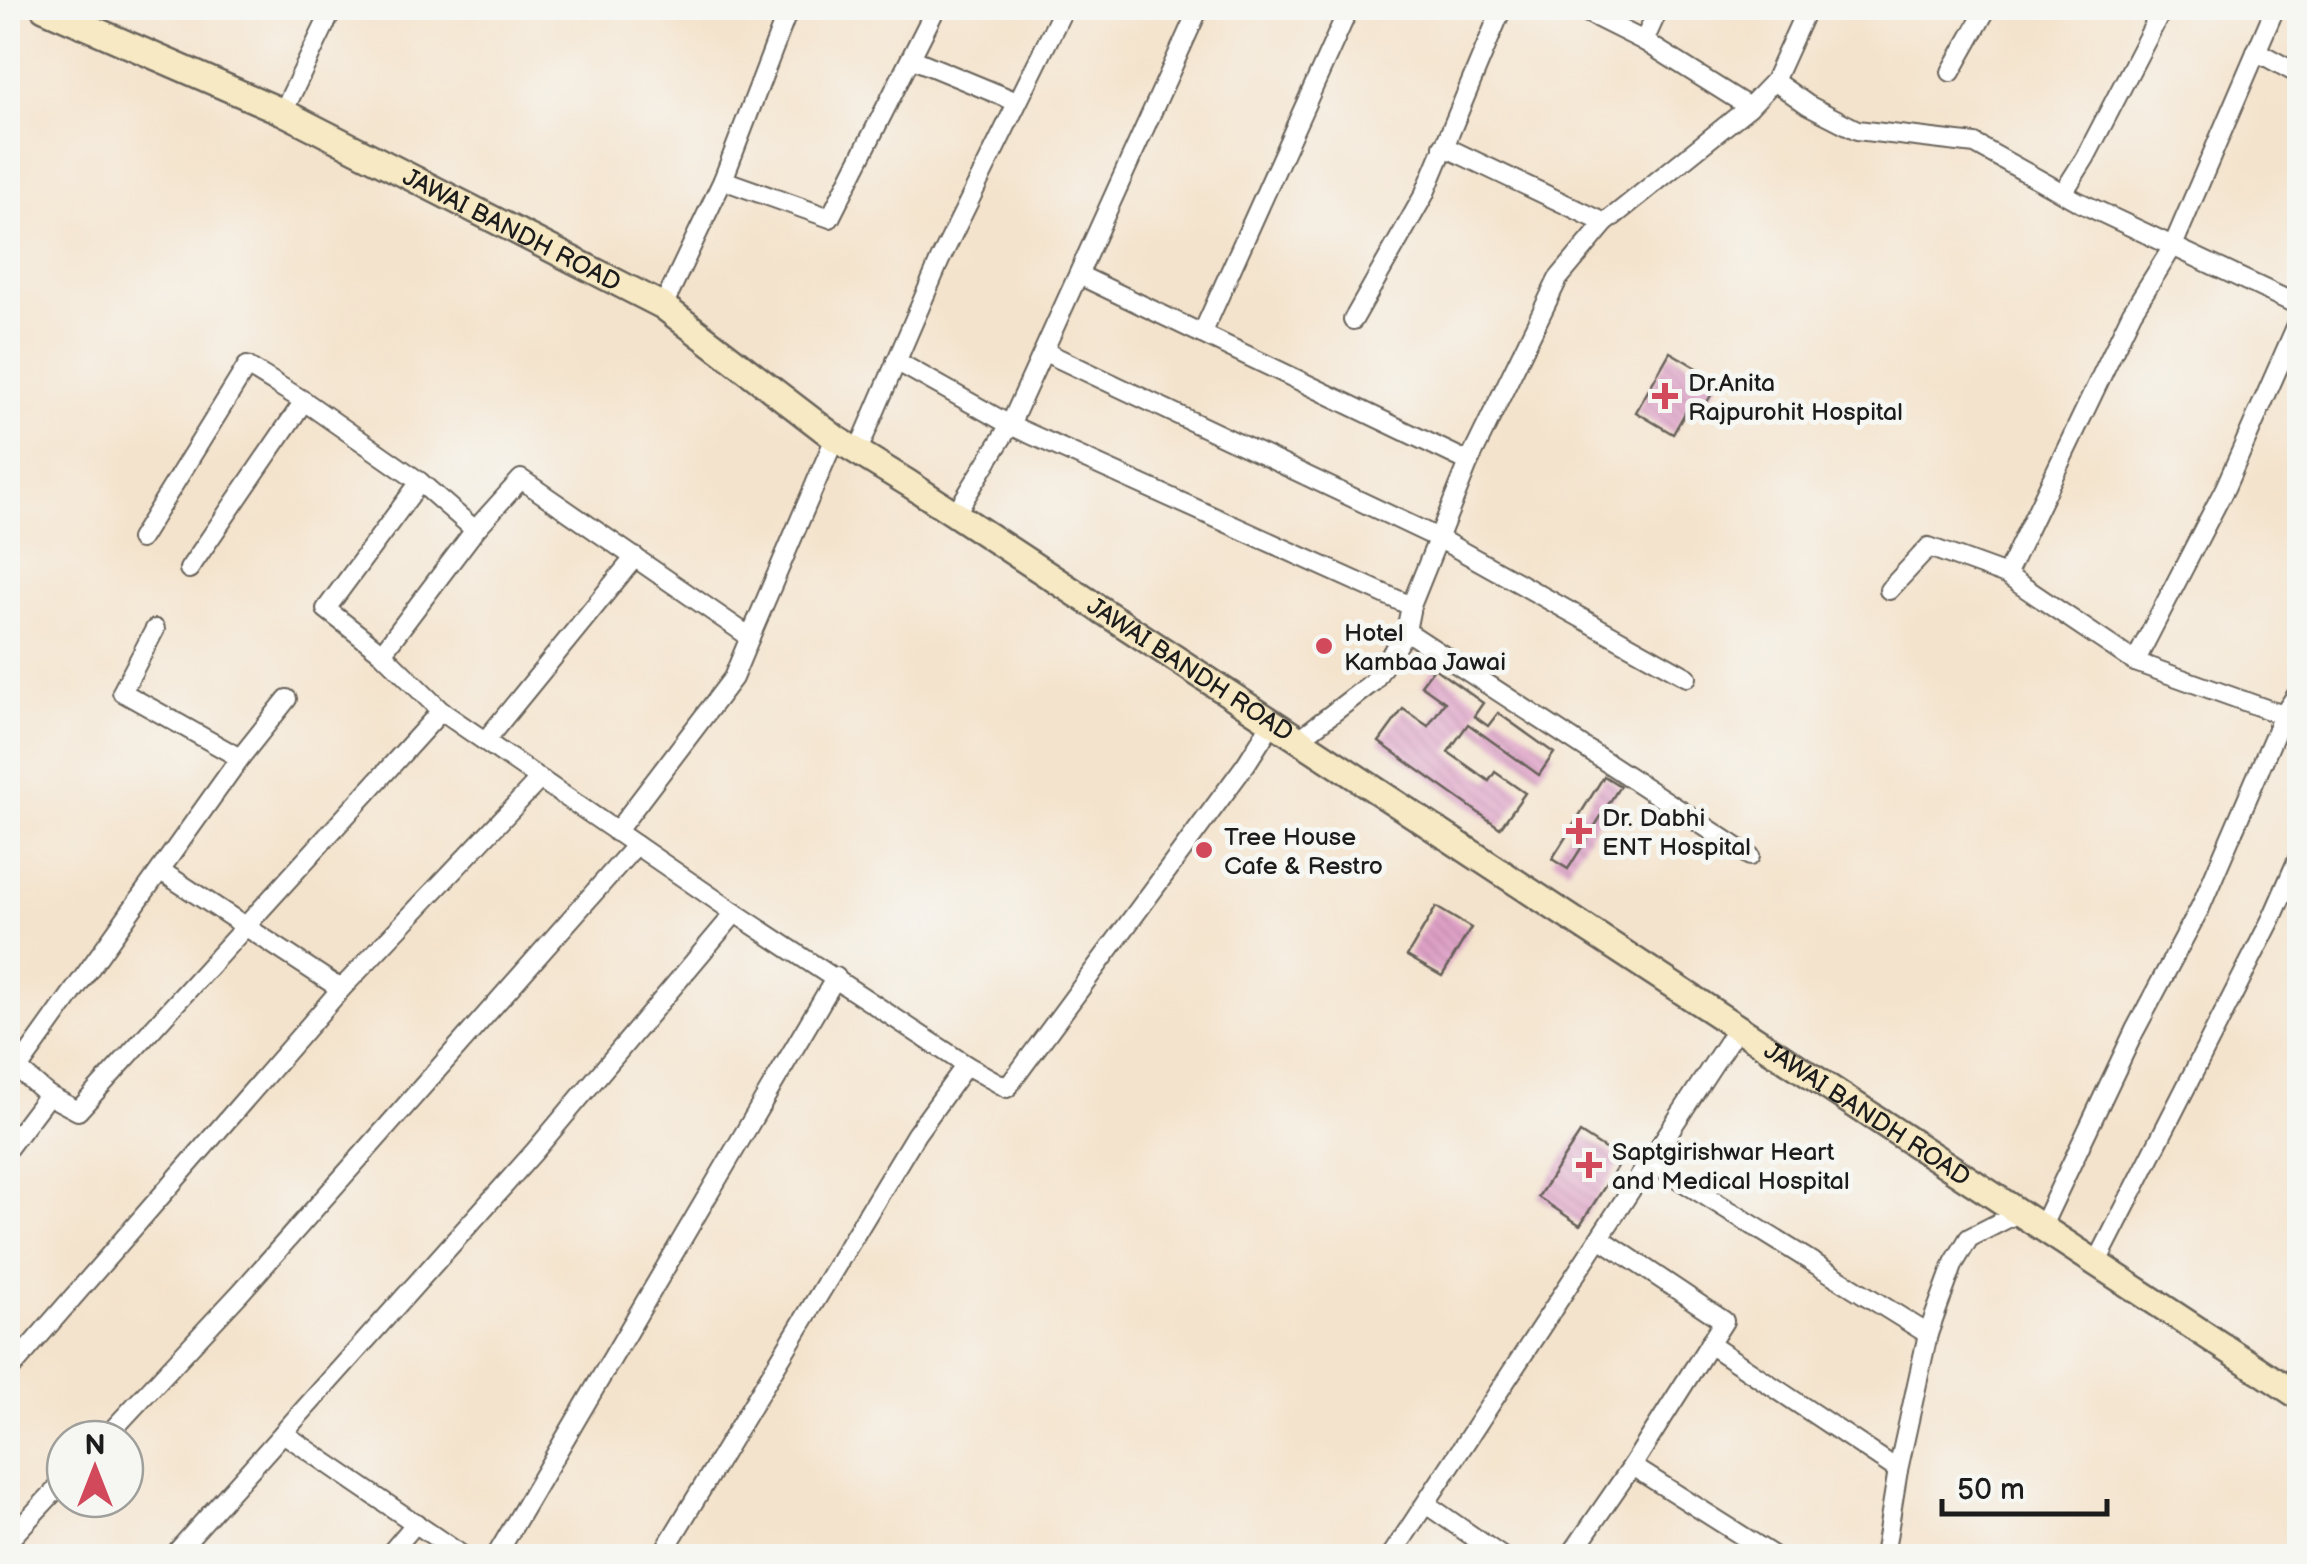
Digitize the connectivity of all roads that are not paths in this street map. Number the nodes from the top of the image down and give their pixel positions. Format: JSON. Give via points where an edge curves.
{"nodes":[{"id":1,"x":44,"y":8,"type":"edge"},
{"id":2,"x":333,"y":8,"type":"edge"},
{"id":3,"x":789,"y":8,"type":"edge"},
{"id":4,"x":936,"y":8,"type":"edge"},
{"id":5,"x":1064,"y":8,"type":"edge"},
{"id":6,"x":1199,"y":8,"type":"edge"},
{"id":7,"x":1349,"y":8,"type":"edge"},
{"id":8,"x":1502,"y":8,"type":"edge"},
{"id":9,"x":1578,"y":8,"type":"edge"},
{"id":10,"x":1659,"y":8,"type":"edge"},
{"id":11,"x":1806,"y":8,"type":"edge"},
{"id":12,"x":1987,"y":8,"type":"edge"},
{"id":13,"x":2163,"y":8,"type":"edge"},
{"id":14,"x":2275,"y":8,"type":"edge"},
{"id":15,"x":1644,"y":40,"type":"junction"},
{"id":16,"x":2256,"y":51,"type":"junction"},
{"id":17,"x":912,"y":59,"type":"junction"},
{"id":18,"x":1950,"y":72,"type":"dead end"},
{"id":19,"x":2300,"y":75,"type":"edge"},
{"id":20,"x":1774,"y":81,"type":"junction"},
{"id":21,"x":1017,"y":102,"type":"junction"},
{"id":22,"x":1749,"y":108,"type":"junction"},
{"id":23,"x":283,"y":112,"type":"junction"},
{"id":24,"x":1444,"y":146,"type":"junction"},
{"id":25,"x":724,"y":180,"type":"junction"},
{"id":26,"x":2062,"y":193,"type":"junction"},
{"id":27,"x":1605,"y":223,"type":"junction"},
{"id":28,"x":2172,"y":248,"type":"junction"},
{"id":29,"x":1079,"y":275,"type":"junction"},
{"id":30,"x":664,"y":306,"type":"junction"},
{"id":31,"x":2300,"y":306,"type":"edge"},
{"id":32,"x":2300,"y":318,"type":"edge"},
{"id":33,"x":1353,"y":320,"type":"dead end"},
{"id":34,"x":1202,"y":334,"type":"junction"},
{"id":35,"x":1045,"y":352,"type":"junction"},
{"id":36,"x":896,"y":362,"type":"junction"},
{"id":37,"x":304,"y":401,"type":"junction"},
{"id":38,"x":1010,"y":425,"type":"junction"},
{"id":39,"x":835,"y":438,"type":"junction"},
{"id":40,"x":857,"y":453,"type":"junction"},
{"id":41,"x":1469,"y":462,"type":"junction"},
{"id":42,"x":420,"y":482,"type":"junction"},
{"id":43,"x":955,"y":514,"type":"junction"},
{"id":44,"x":475,"y":530,"type":"junction"},
{"id":45,"x":1438,"y":538,"type":"junction"},
{"id":46,"x":140,"y":540,"type":"dead end"},
{"id":47,"x":634,"y":556,"type":"junction"},
{"id":48,"x":190,"y":569,"type":"dead end"},
{"id":49,"x":2006,"y":576,"type":"junction"},
{"id":50,"x":1889,"y":590,"type":"dead end"},
{"id":51,"x":1411,"y":606,"type":"junction"},
{"id":52,"x":155,"y":629,"type":"dead end"},
{"id":53,"x":1406,"y":632,"type":"junction"},
{"id":54,"x":750,"y":636,"type":"junction"},
{"id":55,"x":382,"y":652,"type":"junction"},
{"id":56,"x":2135,"y":662,"type":"junction"},
{"id":57,"x":1686,"y":677,"type":"dead end"},
{"id":58,"x":2300,"y":690,"type":"edge"},
{"id":59,"x":287,"y":699,"type":"dead end"},
{"id":60,"x":441,"y":711,"type":"junction"},
{"id":61,"x":2283,"y":715,"type":"junction"},
{"id":62,"x":1272,"y":723,"type":"junction"},
{"id":63,"x":1298,"y":740,"type":"junction"},
{"id":64,"x":485,"y":741,"type":"junction"},
{"id":65,"x":240,"y":758,"type":"junction"},
{"id":66,"x":540,"y":779,"type":"junction"},
{"id":67,"x":616,"y":832,"type":"junction"},
{"id":68,"x":636,"y":845,"type":"junction"},
{"id":69,"x":2300,"y":854,"type":"edge"},
{"id":70,"x":1750,"y":856,"type":"dead end"},
{"id":71,"x":161,"y":871,"type":"junction"},
{"id":72,"x":735,"y":913,"type":"junction"},
{"id":73,"x":246,"y":925,"type":"junction"},
{"id":74,"x":836,"y":977,"type":"junction"},
{"id":75,"x":341,"y":989,"type":"junction"},
{"id":76,"x":1737,"y":1028,"type":"junction"},
{"id":77,"x":966,"y":1065,"type":"junction"},
{"id":78,"x":48,"y":1096,"type":"junction"},
{"id":79,"x":8,"y":1148,"type":"edge"},
{"id":80,"x":1652,"y":1162,"type":"junction"},
{"id":81,"x":2018,"y":1213,"type":"junction"},
{"id":82,"x":2041,"y":1228,"type":"junction"},
{"id":83,"x":1600,"y":1238,"type":"junction"},
{"id":84,"x":2096,"y":1264,"type":"junction"},
{"id":85,"x":1928,"y":1334,"type":"junction"},
{"id":86,"x":1709,"y":1344,"type":"junction"},
{"id":87,"x":8,"y":1372,"type":"edge"},
{"id":88,"x":2300,"y":1398,"type":"edge"},
{"id":89,"x":123,"y":1419,"type":"edge"},
{"id":90,"x":283,"y":1433,"type":"junction"},
{"id":91,"x":1632,"y":1466,"type":"junction"},
{"id":92,"x":1898,"y":1470,"type":"junction"},
{"id":93,"x":45,"y":1501,"type":"edge"},
{"id":94,"x":1426,"y":1504,"type":"junction"},
{"id":95,"x":416,"y":1524,"type":"junction"},
{"id":96,"x":8,"y":1541,"type":"edge"},
{"id":97,"x":173,"y":1556,"type":"edge"},
{"id":98,"x":388,"y":1556,"type":"edge"},
{"id":99,"x":464,"y":1556,"type":"edge"},
{"id":100,"x":496,"y":1556,"type":"edge"},
{"id":101,"x":661,"y":1556,"type":"edge"},
{"id":102,"x":1392,"y":1556,"type":"edge"},
{"id":103,"x":1500,"y":1556,"type":"edge"},
{"id":104,"x":1570,"y":1556,"type":"edge"},
{"id":105,"x":1774,"y":1556,"type":"edge"},
{"id":106,"x":1884,"y":1556,"type":"edge"}],
"edges":[{"from":1,"to":23,"type":"street","name":"JAWAI BANDH ROAD"},
{"from":2,"to":23,"type":"street"},
{"from":3,"to":25,"type":"street"},
{"from":4,"to":17,"type":"street"},
{"from":5,"to":21,"type":"street"},
{"from":6,"to":29,"type":"street"},
{"from":7,"to":34,"type":"street"},
{"from":8,"to":24,"type":"street"},
{"from":9,"to":15,"type":"street"},
{"from":10,"to":15,"type":"street"},
{"from":11,"to":20,"type":"street"},
{"from":12,"to":18,"type":"street"},
{"from":13,"to":26,"type":"street"},
{"from":14,"to":16,"type":"street"},
{"from":15,"to":22,"type":"street"},
{"from":16,"to":19,"type":"street"},
{"from":16,"to":28,"type":"street"},
{"from":17,"to":21,"type":"street"},
{"from":17,"to":25,"type":"street","via":[[830,218]]},
{"from":20,"to":22,"type":"street"},
{"from":20,"to":26,"type":"street","via":[[1856,130],[1975,144]]},
{"from":21,"to":36,"type":"street"},
{"from":22,"to":27,"type":"street"},
{"from":23,"to":30,"type":"street","name":"JAWAI BANDH ROAD"},
{"from":24,"to":27,"type":"street"},
{"from":24,"to":33,"type":"street"},
{"from":25,"to":30,"type":"street"},
{"from":26,"to":28,"type":"street"},
{"from":27,"to":41,"type":"street","via":[[1558,279]]},
{"from":28,"to":31,"type":"street"},
{"from":28,"to":49,"type":"street","via":[[2132,312]]},
{"from":29,"to":34,"type":"street"},
{"from":29,"to":35,"type":"street"},
{"from":30,"to":39,"type":"street","name":"JAWAI BANDH ROAD"},
{"from":32,"to":56,"type":"street"},
{"from":34,"to":41,"type":"street"},
{"from":35,"to":38,"type":"street"},
{"from":35,"to":45,"type":"street"},
{"from":36,"to":38,"type":"street"},
{"from":36,"to":40,"type":"street"},
{"from":37,"to":42,"type":"street"},
{"from":37,"to":46,"type":"street","via":[[248,366]]},
{"from":37,"to":48,"type":"street"},
{"from":38,"to":43,"type":"street"},
{"from":38,"to":51,"type":"street"},
{"from":39,"to":40,"type":"street","name":"JAWAI BANDH ROAD"},
{"from":39,"to":54,"type":"street"},
{"from":40,"to":43,"type":"street","name":"JAWAI BANDH ROAD"},
{"from":41,"to":45,"type":"street"},
{"from":42,"to":44,"type":"street"},
{"from":42,"to":55,"type":"street","via":[[326,609]]},
{"from":43,"to":62,"type":"street","name":"JAWAI BANDH ROAD"},
{"from":44,"to":47,"type":"street","via":[[521,479]]},
{"from":44,"to":55,"type":"street"},
{"from":45,"to":51,"type":"street"},
{"from":45,"to":57,"type":"street"},
{"from":47,"to":54,"type":"street"},
{"from":47,"to":64,"type":"street"},
{"from":49,"to":50,"type":"street","via":[[1930,547]]},
{"from":49,"to":56,"type":"street"},
{"from":51,"to":53,"type":"street"},
{"from":52,"to":65,"type":"street","via":[[122,692]]},
{"from":53,"to":63,"type":"street","via":[[1373,682]]},
{"from":53,"to":70,"type":"street"},
{"from":54,"to":67,"type":"street","via":[[733,678]]},
{"from":55,"to":60,"type":"street"},
{"from":56,"to":61,"type":"street"},
{"from":58,"to":61,"type":"street"},
{"from":59,"to":65,"type":"street"},
{"from":60,"to":64,"type":"street"},
{"from":60,"to":73,"type":"street"},
{"from":61,"to":82,"type":"street","via":[[2201,906]]},
{"from":62,"to":63,"type":"street","name":"JAWAI BANDH ROAD"},
{"from":62,"to":77,"type":"street","via":[[1007,1088]]},
{"from":63,"to":76,"type":"street","name":"JAWAI BANDH ROAD"},
{"from":64,"to":66,"type":"street"},
{"from":65,"to":71,"type":"street"},
{"from":66,"to":67,"type":"street"},
{"from":66,"to":75,"type":"street"},
{"from":67,"to":68,"type":"street"},
{"from":68,"to":72,"type":"street"},
{"from":68,"to":89,"type":"street"},
{"from":69,"to":84,"type":"street"},
{"from":71,"to":73,"type":"street"},
{"from":71,"to":78,"type":"street","via":[[18,1068]]},
{"from":72,"to":74,"type":"street"},
{"from":72,"to":90,"type":"street"},
{"from":73,"to":75,"type":"street"},
{"from":73,"to":78,"type":"street","via":[[78,1111]]},
{"from":74,"to":77,"type":"street"},
{"from":74,"to":100,"type":"street"},
{"from":75,"to":87,"type":"street"},
{"from":76,"to":80,"type":"street"},
{"from":76,"to":81,"type":"street","name":"JAWAI BANDH ROAD"},
{"from":77,"to":101,"type":"street","via":[[916,1134]]},
{"from":78,"to":79,"type":"street"},
{"from":80,"to":83,"type":"street"},
{"from":80,"to":85,"type":"street"},
{"from":81,"to":82,"type":"street","name":"JAWAI BANDH ROAD"},
{"from":81,"to":85,"type":"street","via":[[1970,1238]]},
{"from":82,"to":84,"type":"street","name":"JAWAI BANDH ROAD"},
{"from":83,"to":86,"type":"street","via":[[1724,1321]]},
{"from":83,"to":94,"type":"street"},
{"from":84,"to":88,"type":"street","name":"JAWAI BANDH ROAD"},
{"from":85,"to":92,"type":"street"},
{"from":86,"to":91,"type":"street"},
{"from":86,"to":92,"type":"street"},
{"from":90,"to":95,"type":"street"},
{"from":90,"to":97,"type":"street"},
{"from":91,"to":104,"type":"street"},
{"from":91,"to":105,"type":"street"},
{"from":92,"to":106,"type":"street"},
{"from":93,"to":96,"type":"street"},
{"from":94,"to":102,"type":"street"},
{"from":94,"to":103,"type":"street"},
{"from":95,"to":98,"type":"street"},
{"from":95,"to":99,"type":"street"}]}
